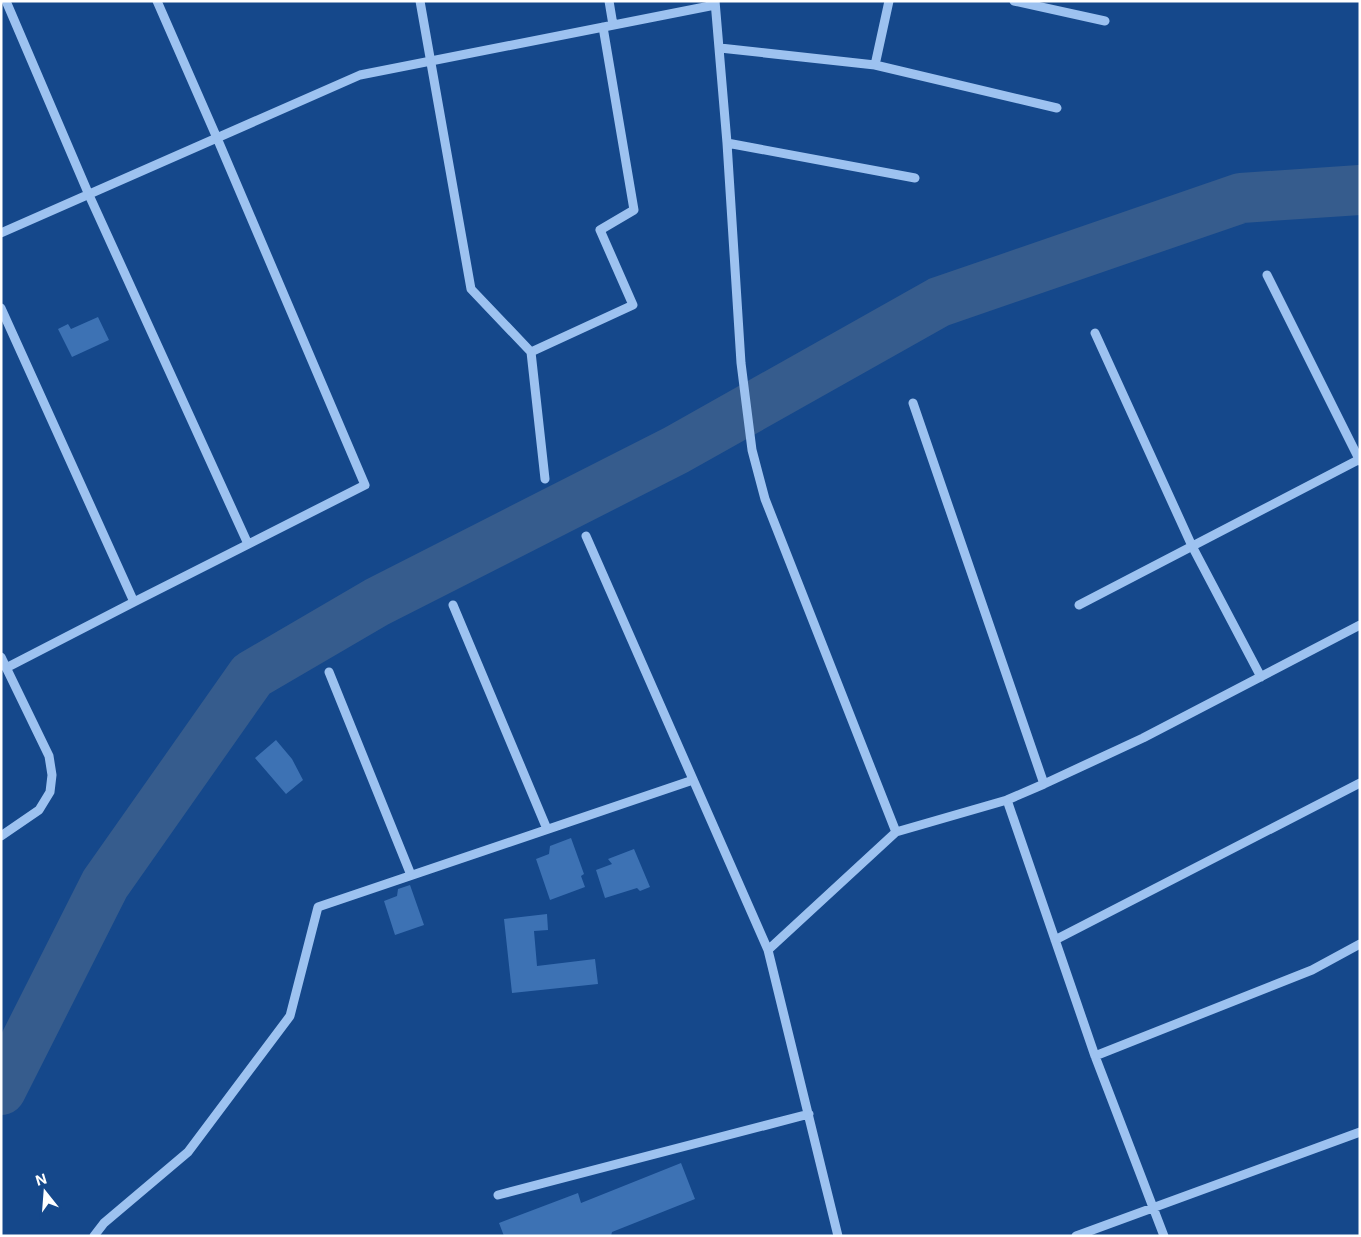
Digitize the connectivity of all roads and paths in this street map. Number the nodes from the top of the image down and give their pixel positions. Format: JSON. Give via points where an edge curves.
{"nodes":[{"id":1,"x":6,"y":1,"type":"edge"},
{"id":2,"x":157,"y":1,"type":"edge"},
{"id":3,"x":420,"y":1,"type":"edge"},
{"id":4,"x":609,"y":1,"type":"edge"},
{"id":5,"x":889,"y":1,"type":"edge"},
{"id":6,"x":1014,"y":1,"type":"edge"},
{"id":7,"x":715,"y":3,"type":"edge"},
{"id":8,"x":1104,"y":21,"type":"dead end"},
{"id":9,"x":613,"y":25,"type":"junction"},
{"id":10,"x":603,"y":27,"type":"junction"},
{"id":11,"x":720,"y":48,"type":"junction"},
{"id":12,"x":430,"y":62,"type":"junction"},
{"id":13,"x":875,"y":65,"type":"junction"},
{"id":14,"x":1057,"y":108,"type":"dead end"},
{"id":15,"x":217,"y":138,"type":"junction"},
{"id":16,"x":728,"y":143,"type":"junction"},
{"id":17,"x":915,"y":178,"type":"dead end"},
{"id":18,"x":89,"y":195,"type":"junction"},
{"id":19,"x":1,"y":233,"type":"edge"},
{"id":20,"x":1267,"y":275,"type":"dead end"},
{"id":21,"x":1,"y":308,"type":"edge"},
{"id":22,"x":1095,"y":333,"type":"dead end"},
{"id":23,"x":531,"y":352,"type":"junction"},
{"id":24,"x":913,"y":402,"type":"dead end"},
{"id":25,"x":1359,"y":460,"type":"edge"},
{"id":26,"x":545,"y":479,"type":"dead end"},
{"id":27,"x":586,"y":536,"type":"dead end"},
{"id":28,"x":248,"y":544,"type":"junction"},
{"id":29,"x":1192,"y":546,"type":"junction"},
{"id":30,"x":134,"y":602,"type":"junction"},
{"id":31,"x":453,"y":605,"type":"dead end"},
{"id":32,"x":1078,"y":605,"type":"dead end"},
{"id":33,"x":1360,"y":625,"type":"edge"},
{"id":34,"x":1,"y":657,"type":"edge"},
{"id":35,"x":6,"y":668,"type":"junction"},
{"id":36,"x":328,"y":672,"type":"dead end"},
{"id":37,"x":1260,"y":677,"type":"junction"},
{"id":38,"x":693,"y":780,"type":"junction"},
{"id":39,"x":1360,"y":783,"type":"edge"},
{"id":40,"x":1044,"y":784,"type":"junction"},
{"id":41,"x":1007,"y":800,"type":"junction"},
{"id":42,"x":547,"y":829,"type":"junction"},
{"id":43,"x":896,"y":832,"type":"junction"},
{"id":44,"x":1,"y":836,"type":"edge"},
{"id":45,"x":411,"y":875,"type":"junction"},
{"id":46,"x":1055,"y":940,"type":"junction"},
{"id":47,"x":1360,"y":944,"type":"edge"},
{"id":48,"x":768,"y":950,"type":"junction"},
{"id":49,"x":1095,"y":1056,"type":"junction"},
{"id":50,"x":809,"y":1114,"type":"junction"},
{"id":51,"x":1360,"y":1132,"type":"edge"},
{"id":52,"x":498,"y":1195,"type":"dead end"},
{"id":53,"x":1154,"y":1207,"type":"junction"},
{"id":54,"x":94,"y":1236,"type":"edge"},
{"id":55,"x":838,"y":1236,"type":"edge"},
{"id":56,"x":1076,"y":1236,"type":"edge"},
{"id":57,"x":1164,"y":1236,"type":"edge"}],
"edges":[{"from":1,"to":18,"type":"street"},
{"from":2,"to":15,"type":"street"},
{"from":3,"to":12,"type":"street"},
{"from":4,"to":9,"type":"street"},
{"from":5,"to":13,"type":"street"},
{"from":6,"to":8,"type":"street"},
{"from":7,"to":9,"type":"street"},
{"from":7,"to":11,"type":"street"},
{"from":9,"to":10,"type":"street"},
{"from":10,"to":12,"type":"street"},
{"from":10,"to":23,"type":"street","via":[[634,210],[600,230],[633,305]]},
{"from":11,"to":13,"type":"street"},
{"from":11,"to":16,"type":"street"},
{"from":12,"to":15,"type":"street","via":[[360,75]]},
{"from":12,"to":23,"type":"street","via":[[471,289]]},
{"from":13,"to":14,"type":"street"},
{"from":15,"to":18,"type":"street"},
{"from":15,"to":28,"type":"street","via":[[365,485]]},
{"from":16,"to":17,"type":"street"},
{"from":16,"to":43,"type":"street","via":[[741,363],[752,450],[765,499]]},
{"from":18,"to":19,"type":"street"},
{"from":18,"to":28,"type":"street"},
{"from":20,"to":25,"type":"street"},
{"from":21,"to":30,"type":"street"},
{"from":22,"to":29,"type":"street"},
{"from":23,"to":26,"type":"street"},
{"from":24,"to":40,"type":"street"},
{"from":25,"to":29,"type":"street"},
{"from":27,"to":38,"type":"street"},
{"from":28,"to":30,"type":"street"},
{"from":29,"to":32,"type":"street"},
{"from":29,"to":37,"type":"street"},
{"from":30,"to":35,"type":"street"},
{"from":31,"to":42,"type":"street"},
{"from":33,"to":37,"type":"street"},
{"from":34,"to":35,"type":"street"},
{"from":35,"to":44,"type":"street","via":[[49,756],[52,775],[50,792],[39,810]]},
{"from":36,"to":45,"type":"street"},
{"from":37,"to":40,"type":"street","via":[[1143,738]]},
{"from":38,"to":42,"type":"street"},
{"from":38,"to":48,"type":"street"},
{"from":39,"to":46,"type":"street"},
{"from":40,"to":41,"type":"street"},
{"from":41,"to":43,"type":"street"},
{"from":41,"to":46,"type":"street"},
{"from":42,"to":45,"type":"street"},
{"from":43,"to":48,"type":"street"},
{"from":45,"to":54,"type":"street","via":[[318,906],[290,1016],[188,1152],[104,1223]]},
{"from":46,"to":49,"type":"street"},
{"from":47,"to":49,"type":"street","via":[[1312,970]]},
{"from":48,"to":50,"type":"street"},
{"from":49,"to":53,"type":"street"},
{"from":50,"to":52,"type":"street"},
{"from":50,"to":55,"type":"street"},
{"from":51,"to":53,"type":"street"},
{"from":53,"to":56,"type":"street"},
{"from":53,"to":57,"type":"street"}]}
